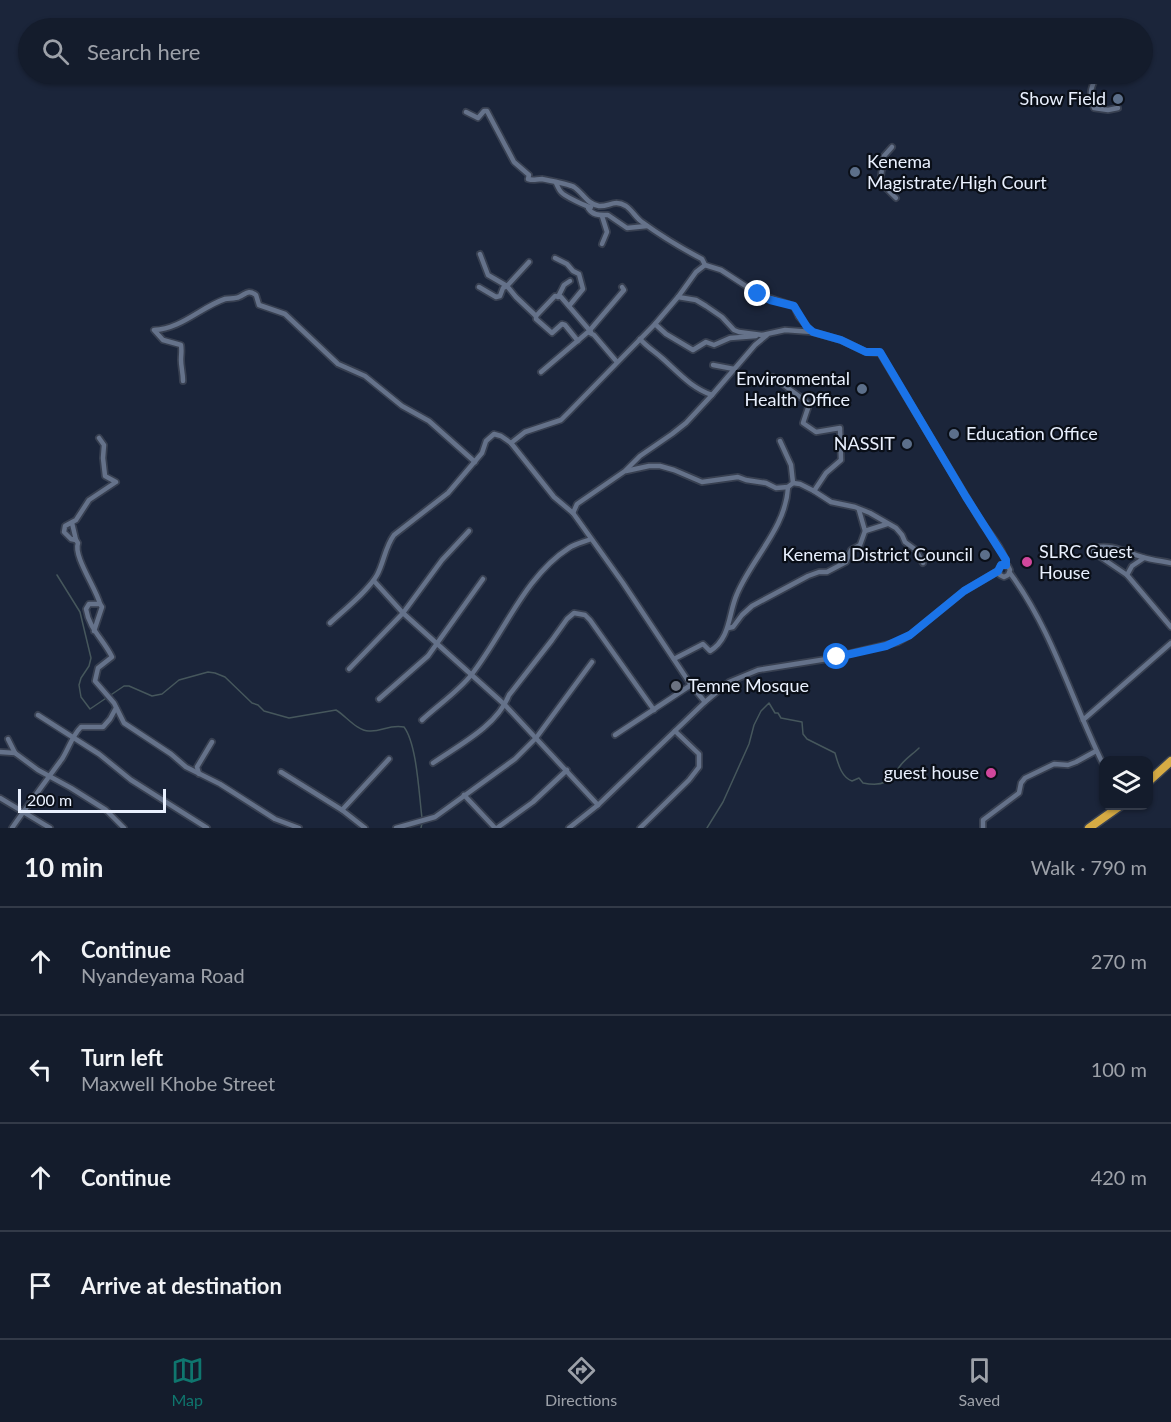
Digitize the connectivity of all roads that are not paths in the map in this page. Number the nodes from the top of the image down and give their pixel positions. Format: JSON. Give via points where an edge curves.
{"nodes":[{"id":1,"x":1093,"y":84,"type":"edge"},
{"id":2,"x":1118,"y":108,"type":"dead end"},
{"id":3,"x":466,"y":112,"type":"dead end"},
{"id":4,"x":892,"y":147,"type":"dead end"},
{"id":5,"x":556,"y":183,"type":"junction"},
{"id":6,"x":896,"y":198,"type":"dead end"},
{"id":7,"x":596,"y":206,"type":"junction"},
{"id":8,"x":588,"y":208,"type":"junction"},
{"id":9,"x":602,"y":216,"type":"junction"},
{"id":10,"x":647,"y":226,"type":"junction"},
{"id":11,"x":602,"y":244,"type":"dead end"},
{"id":12,"x":480,"y":254,"type":"dead end"},
{"id":13,"x":555,"y":258,"type":"dead end"},
{"id":14,"x":529,"y":262,"type":"dead end"},
{"id":15,"x":705,"y":265,"type":"junction"},
{"id":16,"x":570,"y":280,"type":"dead end"},
{"id":17,"x":507,"y":286,"type":"junction"},
{"id":18,"x":479,"y":287,"type":"dead end"},
{"id":19,"x":622,"y":287,"type":"dead end"},
{"id":20,"x":558,"y":297,"type":"junction"},
{"id":21,"x":678,"y":297,"type":"junction"},
{"id":22,"x":569,"y":306,"type":"junction"},
{"id":23,"x":536,"y":316,"type":"junction"},
{"id":24,"x":655,"y":324,"type":"junction"},
{"id":25,"x":591,"y":331,"type":"junction"},
{"id":26,"x":813,"y":332,"type":"junction"},
{"id":27,"x":769,"y":334,"type":"junction"},
{"id":28,"x":762,"y":336,"type":"junction"},
{"id":29,"x":640,"y":339,"type":"junction"},
{"id":30,"x":578,"y":341,"type":"junction"},
{"id":31,"x":617,"y":362,"type":"junction"},
{"id":32,"x":713,"y":365,"type":"dead end"},
{"id":33,"x":722,"y":368,"type":"junction"},
{"id":34,"x":734,"y":369,"type":"junction"},
{"id":35,"x":541,"y":372,"type":"dead end"},
{"id":36,"x":728,"y":377,"type":"junction"},
{"id":37,"x":773,"y":377,"type":"dead end"},
{"id":38,"x":183,"y":381,"type":"dead end"},
{"id":39,"x":712,"y":395,"type":"junction"},
{"id":40,"x":99,"y":438,"type":"dead end"},
{"id":41,"x":780,"y":441,"type":"dead end"},
{"id":42,"x":511,"y":443,"type":"junction"},
{"id":43,"x":475,"y":462,"type":"junction"},
{"id":44,"x":625,"y":471,"type":"junction"},
{"id":45,"x":790,"y":485,"type":"junction"},
{"id":46,"x":814,"y":491,"type":"junction"},
{"id":47,"x":859,"y":510,"type":"junction"},
{"id":48,"x":573,"y":513,"type":"junction"},
{"id":49,"x":72,"y":523,"type":"junction"},
{"id":50,"x":887,"y":524,"type":"junction"},
{"id":51,"x":469,"y":531,"type":"dead end"},
{"id":52,"x":865,"y":531,"type":"junction"},
{"id":53,"x":591,"y":539,"type":"junction"},
{"id":54,"x":76,"y":540,"type":"junction"},
{"id":55,"x":1145,"y":558,"type":"junction"},
{"id":56,"x":923,"y":563,"type":"dead end"},
{"id":57,"x":1171,"y":563,"type":"edge"},
{"id":58,"x":1006,"y":565,"type":"junction"},
{"id":59,"x":998,"y":571,"type":"junction"},
{"id":60,"x":1010,"y":573,"type":"junction"},
{"id":61,"x":1127,"y":575,"type":"junction"},
{"id":62,"x":483,"y":579,"type":"dead end"},
{"id":63,"x":374,"y":581,"type":"junction"},
{"id":64,"x":99,"y":604,"type":"junction"},
{"id":65,"x":403,"y":613,"type":"junction"},
{"id":66,"x":330,"y":623,"type":"dead end"},
{"id":67,"x":1171,"y":627,"type":"edge"},
{"id":68,"x":728,"y":628,"type":"junction"},
{"id":69,"x":94,"y":631,"type":"junction"},
{"id":70,"x":437,"y":643,"type":"junction"},
{"id":71,"x":1171,"y":643,"type":"edge"},
{"id":72,"x":674,"y":658,"type":"junction"},
{"id":73,"x":592,"y":662,"type":"dead end"},
{"id":74,"x":349,"y":669,"type":"dead end"},
{"id":75,"x":471,"y":675,"type":"junction"},
{"id":76,"x":691,"y":685,"type":"junction"},
{"id":77,"x":379,"y":699,"type":"dead end"},
{"id":78,"x":705,"y":702,"type":"junction"},
{"id":79,"x":505,"y":705,"type":"junction"},
{"id":80,"x":116,"y":708,"type":"junction"},
{"id":81,"x":654,"y":710,"type":"junction"},
{"id":82,"x":38,"y":715,"type":"dead end"},
{"id":83,"x":422,"y":720,"type":"dead end"},
{"id":84,"x":1083,"y":720,"type":"junction"},
{"id":85,"x":675,"y":731,"type":"junction"},
{"id":86,"x":615,"y":735,"type":"dead end"},
{"id":87,"x":73,"y":738,"type":"junction"},
{"id":88,"x":536,"y":738,"type":"junction"},
{"id":89,"x":8,"y":739,"type":"dead end"},
{"id":90,"x":212,"y":742,"type":"dead end"},
{"id":91,"x":1096,"y":751,"type":"junction"},
{"id":92,"x":0,"y":752,"type":"edge"},
{"id":93,"x":15,"y":753,"type":"junction"},
{"id":94,"x":1099,"y":757,"type":"edge"},
{"id":95,"x":389,"y":759,"type":"dead end"},
{"id":96,"x":1171,"y":761,"type":"edge"},
{"id":97,"x":433,"y":763,"type":"dead end"},
{"id":98,"x":567,"y":770,"type":"junction"},
{"id":99,"x":281,"y":772,"type":"dead end"},
{"id":100,"x":199,"y":774,"type":"junction"},
{"id":101,"x":48,"y":775,"type":"junction"},
{"id":102,"x":1153,"y":778,"type":"edge"},
{"id":103,"x":464,"y":795,"type":"junction"},
{"id":104,"x":0,"y":798,"type":"edge"},
{"id":105,"x":598,"y":805,"type":"junction"},
{"id":106,"x":342,"y":810,"type":"junction"},
{"id":107,"x":1114,"y":810,"type":"edge"},
{"id":108,"x":23,"y":812,"type":"junction"},
{"id":109,"x":1091,"y":827,"type":"edge"},
{"id":110,"x":12,"y":828,"type":"edge"},
{"id":111,"x":50,"y":828,"type":"edge"},
{"id":112,"x":124,"y":828,"type":"edge"},
{"id":113,"x":207,"y":828,"type":"edge"},
{"id":114,"x":299,"y":828,"type":"edge"},
{"id":115,"x":365,"y":828,"type":"edge"},
{"id":116,"x":396,"y":828,"type":"edge"},
{"id":117,"x":496,"y":828,"type":"edge"},
{"id":118,"x":569,"y":828,"type":"edge"},
{"id":119,"x":640,"y":828,"type":"edge"},
{"id":120,"x":983,"y":828,"type":"edge"}],
"edges":[{"from":1,"to":2,"type":"street","via":[[1090,99],[1094,108]]},
{"from":3,"to":5,"type":"street","via":[[478,118],[487,111],[514,162],[529,175],[528,179]]},
{"from":4,"to":6,"type":"street","via":[[884,156],[880,182]]},
{"from":5,"to":7,"type":"street","via":[[574,187]]},
{"from":5,"to":8,"type":"street","via":[[564,195]]},
{"from":7,"to":8,"type":"street"},
{"from":7,"to":10,"type":"street","via":[[627,206]]},
{"from":8,"to":9,"type":"street"},
{"from":9,"to":10,"type":"street","via":[[608,215],[627,228]]},
{"from":9,"to":11,"type":"street","via":[[606,231]]},
{"from":10,"to":15,"type":"street","via":[[702,259]]},
{"from":12,"to":17,"type":"street","via":[[488,275]]},
{"from":13,"to":22,"type":"street","via":[[579,274],[583,286]]},
{"from":14,"to":17,"type":"street"},
{"from":15,"to":21,"type":"street"},
{"from":15,"to":26,"type":"street","via":[[730,275],[770,300],[794,306]]},
{"from":16,"to":20,"type":"street"},
{"from":17,"to":18,"type":"street","via":[[496,297]]},
{"from":17,"to":23,"type":"street"},
{"from":19,"to":25,"type":"street","via":[[624,290]]},
{"from":20,"to":22,"type":"street"},
{"from":20,"to":23,"type":"street"},
{"from":21,"to":24,"type":"street"},
{"from":21,"to":28,"type":"street","via":[[696,300],[734,330]]},
{"from":22,"to":25,"type":"street"},
{"from":23,"to":30,"type":"street","via":[[552,333],[562,324]]},
{"from":24,"to":28,"type":"street","via":[[693,350],[706,342],[714,345],[730,338]]},
{"from":24,"to":29,"type":"street"},
{"from":25,"to":30,"type":"street"},
{"from":25,"to":31,"type":"street"},
{"from":26,"to":27,"type":"street","via":[[785,330]]},
{"from":26,"to":58,"type":"street","via":[[866,352],[880,352]]},
{"from":27,"to":28,"type":"street"},
{"from":27,"to":34,"type":"street"},
{"from":29,"to":31,"type":"street"},
{"from":29,"to":39,"type":"street","via":[[682,378]]},
{"from":30,"to":35,"type":"street"},
{"from":31,"to":42,"type":"street","via":[[561,420],[525,432]]},
{"from":32,"to":33,"type":"street"},
{"from":33,"to":34,"type":"street"},
{"from":33,"to":36,"type":"street"},
{"from":34,"to":36,"type":"street"},
{"from":36,"to":39,"type":"street"},
{"from":37,"to":46,"type":"street","via":[[807,402],[803,423],[816,432],[840,428],[841,460]]},
{"from":38,"to":43,"type":"street","via":[[181,345],[163,340],[154,330],[175,325],[225,299],[252,292],[259,305],[285,314],[338,364],[364,376],[402,406],[429,421]]},
{"from":39,"to":44,"type":"street","via":[[686,423]]},
{"from":40,"to":49,"type":"street","via":[[104,446],[105,476],[116,482],[90,500]]},
{"from":41,"to":45,"type":"street","via":[[791,465]]},
{"from":42,"to":43,"type":"street","via":[[494,434]]},
{"from":42,"to":48,"type":"street","via":[[554,497]]},
{"from":43,"to":63,"type":"street","via":[[448,493],[394,535]]},
{"from":44,"to":45,"type":"street","via":[[660,466],[702,482],[738,477],[776,488]]},
{"from":44,"to":48,"type":"street","via":[[577,504]]},
{"from":45,"to":46,"type":"street","via":[[800,484]]},
{"from":45,"to":68,"type":"street","via":[[776,526],[737,592]]},
{"from":46,"to":47,"type":"street","via":[[831,502]]},
{"from":47,"to":50,"type":"street"},
{"from":47,"to":52,"type":"street"},
{"from":48,"to":53,"type":"street"},
{"from":49,"to":54,"type":"street"},
{"from":49,"to":54,"type":"street","via":[[63,529]]},
{"from":50,"to":52,"type":"street"},
{"from":50,"to":56,"type":"street","via":[[896,528]]},
{"from":51,"to":65,"type":"street"},
{"from":52,"to":68,"type":"street","via":[[846,562],[808,576],[752,606],[734,627]]},
{"from":53,"to":72,"type":"street"},
{"from":53,"to":75,"type":"street","via":[[570,547],[541,573],[517,601],[510,619]]},
{"from":54,"to":64,"type":"street"},
{"from":55,"to":57,"type":"street"},
{"from":55,"to":61,"type":"street","via":[[1135,563]]},
{"from":55,"to":61,"type":"street","via":[[1100,546],[1093,550]]},
{"from":58,"to":59,"type":"street"},
{"from":58,"to":60,"type":"street"},
{"from":59,"to":60,"type":"street","via":[[1004,577]]},
{"from":59,"to":78,"type":"street","via":[[972,585],[898,642],[758,670],[729,682]]},
{"from":60,"to":84,"type":"street","via":[[1045,630]]},
{"from":61,"to":67,"type":"street"},
{"from":62,"to":70,"type":"street"},
{"from":63,"to":65,"type":"street"},
{"from":63,"to":66,"type":"street"},
{"from":64,"to":69,"type":"street","via":[[102,612]]},
{"from":64,"to":69,"type":"street","via":[[89,603],[86,609]]},
{"from":65,"to":70,"type":"street"},
{"from":65,"to":74,"type":"street"},
{"from":68,"to":72,"type":"street","via":[[710,651],[703,644]]},
{"from":69,"to":80,"type":"street","via":[[112,657],[98,668],[97,685]]},
{"from":70,"to":75,"type":"street"},
{"from":70,"to":77,"type":"street","via":[[423,661]]},
{"from":71,"to":84,"type":"street"},
{"from":72,"to":76,"type":"street"},
{"from":73,"to":88,"type":"street"},
{"from":75,"to":79,"type":"street"},
{"from":75,"to":83,"type":"street"},
{"from":76,"to":78,"type":"street"},
{"from":76,"to":81,"type":"street"},
{"from":78,"to":85,"type":"street"},
{"from":79,"to":81,"type":"street","via":[[567,619],[579,613],[590,620]]},
{"from":79,"to":88,"type":"street"},
{"from":79,"to":97,"type":"street","via":[[480,729]]},
{"from":80,"to":87,"type":"street","via":[[103,727],[81,727]]},
{"from":80,"to":100,"type":"street","via":[[124,723]]},
{"from":81,"to":86,"type":"street"},
{"from":82,"to":87,"type":"street"},
{"from":84,"to":91,"type":"street"},
{"from":85,"to":105,"type":"street"},
{"from":85,"to":119,"type":"street","via":[[699,754],[699,767]]},
{"from":87,"to":101,"type":"street"},
{"from":87,"to":113,"type":"street"},
{"from":88,"to":98,"type":"street"},
{"from":88,"to":103,"type":"street","via":[[515,759]]},
{"from":89,"to":93,"type":"street"},
{"from":90,"to":100,"type":"street","via":[[197,767]]},
{"from":91,"to":94,"type":"street"},
{"from":91,"to":120,"type":"street","via":[[1076,762],[1054,764],[1025,778],[1018,793],[983,820]]},
{"from":92,"to":93,"type":"street"},
{"from":93,"to":101,"type":"street"},
{"from":95,"to":106,"type":"street"},
{"from":96,"to":102,"type":"highway"},
{"from":98,"to":105,"type":"street"},
{"from":98,"to":117,"type":"street","via":[[533,802]]},
{"from":99,"to":106,"type":"street"},
{"from":100,"to":114,"type":"street","via":[[275,819]]},
{"from":101,"to":108,"type":"street"},
{"from":101,"to":112,"type":"street","via":[[106,810]]},
{"from":103,"to":116,"type":"street","via":[[435,816]]},
{"from":103,"to":117,"type":"street"},
{"from":104,"to":108,"type":"street"},
{"from":105,"to":118,"type":"street"},
{"from":106,"to":115,"type":"street"},
{"from":107,"to":109,"type":"highway"},
{"from":108,"to":110,"type":"street"},
{"from":108,"to":111,"type":"street"}]}
